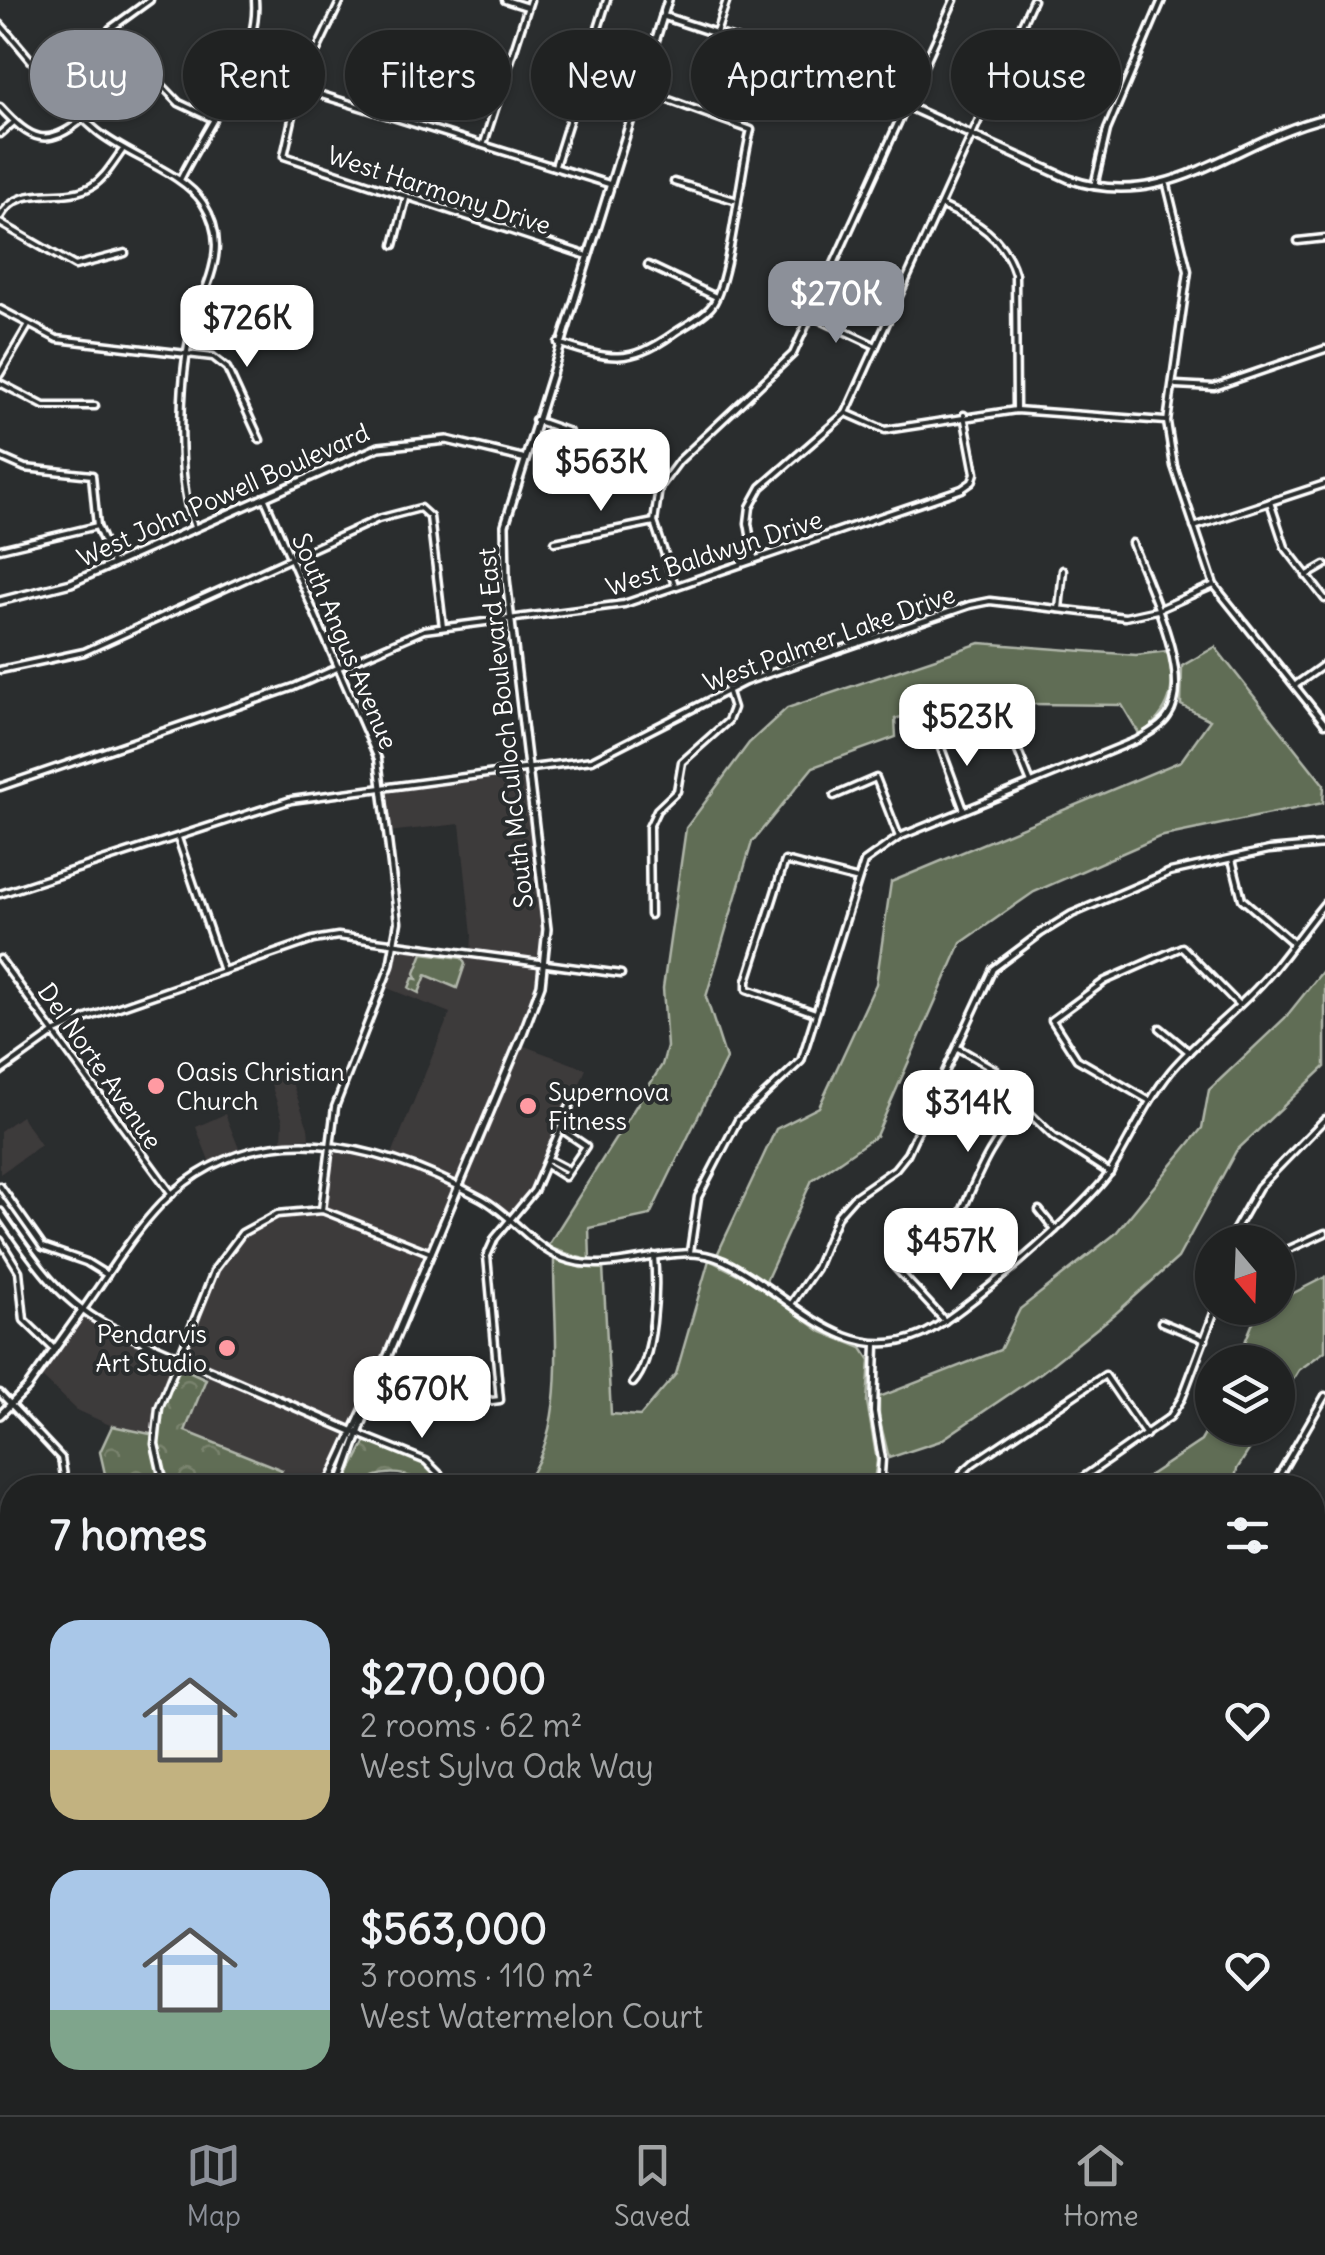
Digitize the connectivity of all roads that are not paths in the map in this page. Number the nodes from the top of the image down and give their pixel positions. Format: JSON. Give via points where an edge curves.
{"nodes":[{"id":1,"x":150,"y":0,"type":"edge"},
{"id":2,"x":255,"y":0,"type":"edge"},
{"id":3,"x":342,"y":0,"type":"edge"},
{"id":4,"x":505,"y":0,"type":"edge"},
{"id":5,"x":530,"y":0,"type":"edge"},
{"id":6,"x":607,"y":0,"type":"edge"},
{"id":7,"x":668,"y":0,"type":"edge"},
{"id":8,"x":728,"y":0,"type":"edge"},
{"id":9,"x":954,"y":0,"type":"edge"},
{"id":10,"x":1033,"y":0,"type":"edge"},
{"id":11,"x":1162,"y":0,"type":"edge"},
{"id":12,"x":528,"y":7,"type":"junction"},
{"id":13,"x":662,"y":16,"type":"junction"},
{"id":14,"x":0,"y":24,"type":"edge"},
{"id":15,"x":110,"y":29,"type":"dead end"},
{"id":16,"x":254,"y":30,"type":"edge"},
{"id":17,"x":658,"y":30,"type":"edge"},
{"id":18,"x":704,"y":30,"type":"edge"},
{"id":19,"x":717,"y":30,"type":"edge"},
{"id":20,"x":325,"y":35,"type":"edge"},
{"id":21,"x":931,"y":50,"type":"edge"},
{"id":22,"x":511,"y":57,"type":"edge"},
{"id":23,"x":30,"y":58,"type":"edge"},
{"id":24,"x":163,"y":86,"type":"edge"},
{"id":25,"x":325,"y":96,"type":"edge"},
{"id":26,"x":671,"y":101,"type":"edge"},
{"id":27,"x":183,"y":105,"type":"edge"},
{"id":28,"x":0,"y":107,"type":"edge"},
{"id":29,"x":931,"y":116,"type":"edge"},
{"id":30,"x":1325,"y":118,"type":"edge"},
{"id":31,"x":82,"y":120,"type":"edge"},
{"id":32,"x":86,"y":120,"type":"edge"},
{"id":33,"x":210,"y":120,"type":"edge"},
{"id":34,"x":292,"y":120,"type":"edge"},
{"id":35,"x":491,"y":120,"type":"edge"},
{"id":36,"x":630,"y":120,"type":"edge"},
{"id":37,"x":899,"y":120,"type":"edge"},
{"id":38,"x":14,"y":122,"type":"junction"},
{"id":39,"x":0,"y":134,"type":"edge"},
{"id":40,"x":974,"y":137,"type":"junction"},
{"id":41,"x":484,"y":144,"type":"junction"},
{"id":42,"x":122,"y":151,"type":"junction"},
{"id":43,"x":555,"y":166,"type":"junction"},
{"id":44,"x":180,"y":180,"type":"junction"},
{"id":45,"x":674,"y":182,"type":"dead end"},
{"id":46,"x":609,"y":184,"type":"junction"},
{"id":47,"x":1166,"y":185,"type":"junction"},
{"id":48,"x":1094,"y":186,"type":"junction"},
{"id":49,"x":406,"y":199,"type":"junction"},
{"id":50,"x":734,"y":200,"type":"junction"},
{"id":51,"x":942,"y":206,"type":"junction"},
{"id":52,"x":0,"y":220,"type":"edge"},
{"id":53,"x":1325,"y":238,"type":"edge"},
{"id":54,"x":1298,"y":241,"type":"dead end"},
{"id":55,"x":394,"y":245,"type":"dead end"},
{"id":56,"x":124,"y":253,"type":"dead end"},
{"id":57,"x":586,"y":255,"type":"junction"},
{"id":58,"x":648,"y":265,"type":"dead end"},
{"id":59,"x":716,"y":298,"type":"junction"},
{"id":60,"x":0,"y":309,"type":"edge"},
{"id":61,"x":810,"y":314,"type":"junction"},
{"id":62,"x":28,"y":326,"type":"junction"},
{"id":63,"x":558,"y":343,"type":"junction"},
{"id":64,"x":876,"y":346,"type":"junction"},
{"id":65,"x":1325,"y":349,"type":"edge"},
{"id":66,"x":188,"y":354,"type":"junction"},
{"id":67,"x":0,"y":374,"type":"edge"},
{"id":68,"x":0,"y":383,"type":"edge"},
{"id":69,"x":1174,"y":385,"type":"junction"},
{"id":70,"x":95,"y":406,"type":"dead end"},
{"id":71,"x":1016,"y":410,"type":"junction"},
{"id":72,"x":846,"y":413,"type":"junction"},
{"id":73,"x":964,"y":415,"type":"junction"},
{"id":74,"x":535,"y":420,"type":"junction"},
{"id":75,"x":1167,"y":422,"type":"junction"},
{"id":76,"x":568,"y":432,"type":"dead end"},
{"id":77,"x":260,"y":440,"type":"dead end"},
{"id":78,"x":0,"y":457,"type":"edge"},
{"id":79,"x":522,"y":458,"type":"junction"},
{"id":80,"x":1325,"y":484,"type":"edge"},
{"id":81,"x":264,"y":496,"type":"junction"},
{"id":82,"x":1270,"y":502,"type":"junction"},
{"id":83,"x":654,"y":522,"type":"junction"},
{"id":84,"x":97,"y":526,"type":"junction"},
{"id":85,"x":1194,"y":527,"type":"junction"},
{"id":86,"x":194,"y":528,"type":"junction"},
{"id":87,"x":556,"y":542,"type":"dead end"},
{"id":88,"x":1132,"y":543,"type":"dead end"},
{"id":89,"x":0,"y":548,"type":"edge"},
{"id":90,"x":291,"y":558,"type":"junction"},
{"id":91,"x":754,"y":558,"type":"junction"},
{"id":92,"x":112,"y":564,"type":"junction"},
{"id":93,"x":1325,"y":564,"type":"edge"},
{"id":94,"x":1064,"y":570,"type":"dead end"},
{"id":95,"x":1306,"y":576,"type":"junction"},
{"id":96,"x":1214,"y":585,"type":"junction"},
{"id":97,"x":675,"y":586,"type":"junction"},
{"id":98,"x":1325,"y":599,"type":"edge"},
{"id":99,"x":0,"y":601,"type":"edge"},
{"id":100,"x":1059,"y":609,"type":"junction"},
{"id":101,"x":1158,"y":610,"type":"junction"},
{"id":102,"x":511,"y":620,"type":"junction"},
{"id":103,"x":443,"y":626,"type":"junction"},
{"id":104,"x":1325,"y":664,"type":"edge"},
{"id":105,"x":340,"y":668,"type":"junction"},
{"id":106,"x":0,"y":670,"type":"edge"},
{"id":107,"x":1295,"y":686,"type":"junction"},
{"id":108,"x":727,"y":689,"type":"junction"},
{"id":109,"x":1325,"y":724,"type":"edge"},
{"id":110,"x":1011,"y":734,"type":"dead end"},
{"id":111,"x":938,"y":740,"type":"dead end"},
{"id":112,"x":529,"y":770,"type":"junction"},
{"id":113,"x":1031,"y":782,"type":"junction"},
{"id":114,"x":0,"y":786,"type":"edge"},
{"id":115,"x":382,"y":788,"type":"junction"},
{"id":116,"x":834,"y":796,"type":"dead end"},
{"id":117,"x":964,"y":810,"type":"junction"},
{"id":118,"x":178,"y":837,"type":"junction"},
{"id":119,"x":899,"y":837,"type":"junction"},
{"id":120,"x":1325,"y":844,"type":"edge"},
{"id":121,"x":1232,"y":859,"type":"junction"},
{"id":122,"x":855,"y":879,"type":"junction"},
{"id":123,"x":0,"y":894,"type":"edge"},
{"id":124,"x":1325,"y":904,"type":"edge"},
{"id":125,"x":650,"y":915,"type":"dead end"},
{"id":126,"x":398,"y":942,"type":"junction"},
{"id":127,"x":1292,"y":942,"type":"junction"},
{"id":128,"x":0,"y":959,"type":"edge"},
{"id":129,"x":545,"y":964,"type":"junction"},
{"id":130,"x":223,"y":971,"type":"junction"},
{"id":131,"x":620,"y":974,"type":"dead end"},
{"id":132,"x":1239,"y":1005,"type":"junction"},
{"id":133,"x":815,"y":1013,"type":"junction"},
{"id":134,"x":1160,"y":1028,"type":"dead end"},
{"id":135,"x":56,"y":1032,"type":"junction"},
{"id":136,"x":958,"y":1048,"type":"junction"},
{"id":137,"x":1189,"y":1052,"type":"junction"},
{"id":138,"x":0,"y":1072,"type":"edge"},
{"id":139,"x":575,"y":1094,"type":"dead end"},
{"id":140,"x":1150,"y":1100,"type":"junction"},
{"id":141,"x":1025,"y":1109,"type":"junction"},
{"id":142,"x":1325,"y":1118,"type":"edge"},
{"id":143,"x":561,"y":1129,"type":"junction"},
{"id":144,"x":330,"y":1143,"type":"junction"},
{"id":145,"x":547,"y":1162,"type":"junction"},
{"id":146,"x":570,"y":1170,"type":"junction"},
{"id":147,"x":1110,"y":1173,"type":"junction"},
{"id":148,"x":0,"y":1186,"type":"edge"},
{"id":149,"x":458,"y":1188,"type":"junction"},
{"id":150,"x":172,"y":1194,"type":"junction"},
{"id":151,"x":322,"y":1210,"type":"junction"},
{"id":152,"x":1039,"y":1210,"type":"dead end"},
{"id":153,"x":0,"y":1212,"type":"edge"},
{"id":154,"x":511,"y":1220,"type":"junction"},
{"id":155,"x":1238,"y":1225,"type":"edge"},
{"id":156,"x":1055,"y":1230,"type":"junction"},
{"id":157,"x":1325,"y":1233,"type":"edge"},
{"id":158,"x":0,"y":1240,"type":"edge"},
{"id":159,"x":1295,"y":1246,"type":"edge"},
{"id":160,"x":431,"y":1253,"type":"junction"},
{"id":161,"x":690,"y":1253,"type":"junction"},
{"id":162,"x":654,"y":1256,"type":"junction"},
{"id":163,"x":896,"y":1266,"type":"dead end"},
{"id":164,"x":1002,"y":1272,"type":"junction"},
{"id":165,"x":107,"y":1275,"type":"junction"},
{"id":166,"x":791,"y":1304,"type":"junction"},
{"id":167,"x":82,"y":1312,"type":"junction"},
{"id":168,"x":945,"y":1320,"type":"junction"},
{"id":169,"x":1161,"y":1322,"type":"dead end"},
{"id":170,"x":1210,"y":1325,"type":"edge"},
{"id":171,"x":1205,"y":1340,"type":"junction"},
{"id":172,"x":876,"y":1344,"type":"junction"},
{"id":173,"x":55,"y":1350,"type":"junction"},
{"id":174,"x":180,"y":1357,"type":"junction"},
{"id":175,"x":442,"y":1381,"type":"dead end"},
{"id":176,"x":633,"y":1383,"type":"dead end"},
{"id":177,"x":376,"y":1384,"type":"junction"},
{"id":178,"x":0,"y":1393,"type":"edge"},
{"id":179,"x":1325,"y":1396,"type":"edge"},
{"id":180,"x":11,"y":1406,"type":"junction"},
{"id":181,"x":0,"y":1414,"type":"edge"},
{"id":182,"x":351,"y":1431,"type":"junction"},
{"id":183,"x":361,"y":1435,"type":"junction"},
{"id":184,"x":1146,"y":1435,"type":"junction"},
{"id":185,"x":66,"y":1475,"type":"edge"},
{"id":186,"x":162,"y":1475,"type":"edge"},
{"id":187,"x":332,"y":1475,"type":"edge"},
{"id":188,"x":344,"y":1475,"type":"edge"},
{"id":189,"x":440,"y":1475,"type":"edge"},
{"id":190,"x":881,"y":1475,"type":"edge"},
{"id":191,"x":962,"y":1475,"type":"edge"},
{"id":192,"x":1087,"y":1475,"type":"edge"},
{"id":193,"x":1279,"y":1475,"type":"edge"}],
"edges":[{"from":1,"to":15,"type":"street"},
{"from":2,"to":16,"type":"street"},
{"from":3,"to":20,"type":"street"},
{"from":4,"to":12,"type":"street"},
{"from":5,"to":12,"type":"street"},
{"from":6,"to":43,"type":"street"},
{"from":7,"to":13,"type":"main road","name":"South McCulloch Boulevard East"},
{"from":8,"to":19,"type":"street"},
{"from":9,"to":21,"type":"street"},
{"from":10,"to":40,"type":"street"},
{"from":11,"to":48,"type":"street","via":[[1106,130]]},
{"from":12,"to":22,"type":"street"},
{"from":13,"to":17,"type":"main road","name":"South McCulloch Boulevard East"},
{"from":13,"to":18,"type":"main road"},
{"from":14,"to":23,"type":"street"},
{"from":24,"to":27,"type":"street"},
{"from":25,"to":41,"type":"street"},
{"from":26,"to":50,"type":"street","via":[[751,130]]},
{"from":28,"to":38,"type":"street"},
{"from":29,"to":40,"type":"main road"},
{"from":30,"to":47,"type":"main road"},
{"from":31,"to":38,"type":"street","via":[[49,139]]},
{"from":32,"to":42,"type":"street"},
{"from":33,"to":44,"type":"street"},
{"from":34,"to":49,"type":"street","name":"West Harmony Drive","via":[[284,156]]},
{"from":35,"to":41,"type":"street"},
{"from":36,"to":46,"type":"main road","name":"South McCulloch Boulevard East"},
{"from":37,"to":61,"type":"street"},
{"from":38,"to":39,"type":"street"},
{"from":40,"to":48,"type":"main road"},
{"from":40,"to":51,"type":"street"},
{"from":41,"to":43,"type":"street"},
{"from":42,"to":44,"type":"street"},
{"from":42,"to":52,"type":"street","via":[[88,190],[20,198]]},
{"from":43,"to":46,"type":"street"},
{"from":44,"to":66,"type":"street","via":[[210,216],[218,252]]},
{"from":45,"to":50,"type":"street"},
{"from":46,"to":57,"type":"main road","name":"South McCulloch Boulevard East"},
{"from":47,"to":48,"type":"main road"},
{"from":47,"to":69,"type":"street","via":[[1188,271]]},
{"from":49,"to":55,"type":"street"},
{"from":49,"to":57,"type":"street","name":"West Harmony Drive"},
{"from":50,"to":59,"type":"street","via":[[725,280]]},
{"from":51,"to":64,"type":"street"},
{"from":51,"to":71,"type":"street","via":[[974,220],[1010,257]]},
{"from":52,"to":56,"type":"street","via":[[76,266]]},
{"from":53,"to":54,"type":"street"},
{"from":57,"to":63,"type":"main road","name":"South McCulloch Boulevard East"},
{"from":58,"to":59,"type":"street"},
{"from":59,"to":63,"type":"street","via":[[634,357],[609,358]]},
{"from":60,"to":62,"type":"street"},
{"from":61,"to":64,"type":"street"},
{"from":61,"to":83,"type":"street","via":[[793,354],[664,478]]},
{"from":62,"to":66,"type":"street","via":[[57,339]]},
{"from":62,"to":67,"type":"street"},
{"from":63,"to":74,"type":"main road","name":"South McCulloch Boulevard East"},
{"from":64,"to":72,"type":"street"},
{"from":65,"to":69,"type":"street","via":[[1214,387]]},
{"from":66,"to":77,"type":"street","via":[[213,357],[227,368]]},
{"from":66,"to":86,"type":"street","via":[[182,476]]},
{"from":68,"to":70,"type":"street","via":[[44,406]]},
{"from":69,"to":75,"type":"street"},
{"from":71,"to":73,"type":"street"},
{"from":71,"to":75,"type":"street"},
{"from":72,"to":73,"type":"street","via":[[885,430]]},
{"from":72,"to":91,"type":"street","via":[[761,487],[748,523]]},
{"from":73,"to":91,"type":"street","name":"West Baldwyn Drive","via":[[972,482]]},
{"from":74,"to":76,"type":"street"},
{"from":74,"to":79,"type":"main road","name":"South McCulloch Boulevard East"},
{"from":75,"to":85,"type":"street"},
{"from":78,"to":84,"type":"street","via":[[26,468],[92,476]]},
{"from":79,"to":81,"type":"main road","name":"West John Powell Boulevard","via":[[460,442],[409,442],[360,454]]},
{"from":79,"to":102,"type":"main road","name":"South McCulloch Boulevard East","via":[[504,534]]},
{"from":80,"to":82,"type":"street"},
{"from":81,"to":86,"type":"main road","name":"West John Powell Boulevard"},
{"from":81,"to":90,"type":"street","name":"South Angus Avenue"},
{"from":82,"to":85,"type":"street"},
{"from":82,"to":95,"type":"street","via":[[1285,547]]},
{"from":83,"to":87,"type":"street"},
{"from":83,"to":97,"type":"street"},
{"from":84,"to":89,"type":"street"},
{"from":84,"to":92,"type":"street"},
{"from":85,"to":96,"type":"street"},
{"from":86,"to":92,"type":"main road","name":"West John Powell Boulevard"},
{"from":88,"to":101,"type":"street"},
{"from":90,"to":103,"type":"street","via":[[390,515],[425,509]]},
{"from":90,"to":105,"type":"street","name":"South Angus Avenue"},
{"from":90,"to":106,"type":"street","via":[[84,652]]},
{"from":91,"to":97,"type":"street","name":"West Baldwyn Drive"},
{"from":92,"to":99,"type":"main road","name":"West John Powell Boulevard","via":[[33,596]]},
{"from":93,"to":95,"type":"street"},
{"from":94,"to":100,"type":"street"},
{"from":95,"to":98,"type":"street"},
{"from":96,"to":101,"type":"street","name":"West Palmer Lake Drive"},
{"from":96,"to":107,"type":"street"},
{"from":97,"to":102,"type":"street","name":"West Baldwyn Drive","via":[[609,607]]},
{"from":100,"to":101,"type":"street","name":"West Palmer Lake Drive","via":[[1125,617]]},
{"from":100,"to":108,"type":"street","name":"West Palmer Lake Drive","via":[[970,605]]},
{"from":101,"to":113,"type":"street","via":[[1176,670],[1177,694],[1168,716],[1137,740]]},
{"from":102,"to":103,"type":"street","name":"West Baldwyn Drive"},
{"from":102,"to":112,"type":"main road","name":"South McCulloch Boulevard East"},
{"from":103,"to":105,"type":"street","name":"West Baldwyn Drive"},
{"from":104,"to":107,"type":"street"},
{"from":105,"to":114,"type":"street","name":"West Baldwyn Drive"},
{"from":105,"to":115,"type":"street","name":"South Angus Avenue","via":[[373,744]]},
{"from":107,"to":109,"type":"street"},
{"from":108,"to":112,"type":"street","name":"West Palmer Lake Drive","via":[[609,754]]},
{"from":108,"to":125,"type":"street","via":[[728,721],[682,762],[677,791],[649,827]]},
{"from":110,"to":113,"type":"street"},
{"from":111,"to":117,"type":"street"},
{"from":112,"to":115,"type":"street","name":"West Palmer Lake Drive"},
{"from":112,"to":129,"type":"main road","name":"South McCulloch Boulevard East"},
{"from":113,"to":117,"type":"street"},
{"from":115,"to":118,"type":"street","name":"West Palmer Lake Drive","via":[[290,800]]},
{"from":115,"to":126,"type":"street","name":"South Angus Avenue"},
{"from":116,"to":119,"type":"street","via":[[876,778]]},
{"from":117,"to":119,"type":"street"},
{"from":118,"to":123,"type":"street","name":"West Palmer Lake Drive"},
{"from":118,"to":130,"type":"street"},
{"from":119,"to":122,"type":"street","via":[[864,862]]},
{"from":120,"to":121,"type":"street"},
{"from":121,"to":127,"type":"street","via":[[1242,899]]},
{"from":121,"to":136,"type":"street","via":[[1170,872],[1041,933],[993,970]]},
{"from":122,"to":133,"type":"street"},
{"from":122,"to":133,"type":"street","via":[[785,862],[747,989]]},
{"from":124,"to":127,"type":"street"},
{"from":126,"to":129,"type":"street"},
{"from":126,"to":130,"type":"street","via":[[328,937]]},
{"from":126,"to":144,"type":"street","name":"South Angus Avenue","via":[[335,1107]]},
{"from":127,"to":132,"type":"street"},
{"from":128,"to":135,"type":"street","name":"Del Norte Avenue"},
{"from":129,"to":131,"type":"street"},
{"from":129,"to":149,"type":"main road","name":"South McCulloch Boulevard East"},
{"from":130,"to":135,"type":"street"},
{"from":132,"to":137,"type":"street"},
{"from":132,"to":140,"type":"street","via":[[1182,947],[1105,981],[1052,1020],[1077,1059]]},
{"from":133,"to":161,"type":"street","via":[[802,1061],[738,1120],[698,1198]]},
{"from":134,"to":137,"type":"street"},
{"from":135,"to":138,"type":"street"},
{"from":135,"to":150,"type":"street","name":"Del Norte Avenue"},
{"from":136,"to":141,"type":"street","via":[[996,1070]]},
{"from":136,"to":166,"type":"street","via":[[907,1154],[838,1215],[816,1268]]},
{"from":137,"to":140,"type":"street"},
{"from":139,"to":143,"type":"street"},
{"from":140,"to":147,"type":"street"},
{"from":141,"to":147,"type":"street"},
{"from":141,"to":164,"type":"street","via":[[990,1147],[960,1216]]},
{"from":142,"to":155,"type":"street","via":[[1259,1187]]},
{"from":143,"to":145,"type":"street"},
{"from":143,"to":146,"type":"street","via":[[586,1146]]},
{"from":144,"to":149,"type":"street","via":[[371,1152]]},
{"from":144,"to":150,"type":"street","via":[[285,1143],[239,1154]]},
{"from":144,"to":151,"type":"street","name":"South Angus Avenue"},
{"from":145,"to":146,"type":"street"},
{"from":145,"to":146,"type":"street","via":[[565,1176]]},
{"from":145,"to":154,"type":"street"},
{"from":147,"to":156,"type":"street"},
{"from":148,"to":165,"type":"street","via":[[43,1247]]},
{"from":149,"to":154,"type":"street"},
{"from":149,"to":160,"type":"main road","name":"South McCulloch Boulevard East"},
{"from":150,"to":165,"type":"street"},
{"from":151,"to":160,"type":"street"},
{"from":151,"to":174,"type":"street","via":[[277,1214],[236,1239],[216,1269]]},
{"from":152,"to":156,"type":"street"},
{"from":153,"to":167,"type":"main road","via":[[40,1270]]},
{"from":154,"to":162,"type":"street","via":[[541,1247],[575,1262]]},
{"from":154,"to":175,"type":"street","via":[[492,1243],[486,1270],[501,1397],[492,1402]]},
{"from":156,"to":164,"type":"street"},
{"from":157,"to":159,"type":"street"},
{"from":158,"to":173,"type":"street","via":[[19,1270],[24,1320]]},
{"from":160,"to":177,"type":"main road","name":"South McCulloch Boulevard East"},
{"from":161,"to":162,"type":"street"},
{"from":161,"to":166,"type":"street","via":[[724,1262]]},
{"from":162,"to":176,"type":"street","via":[[656,1288],[643,1372]]},
{"from":163,"to":168,"type":"street"},
{"from":164,"to":168,"type":"street"},
{"from":165,"to":167,"type":"street"},
{"from":166,"to":172,"type":"street","via":[[836,1334]]},
{"from":167,"to":173,"type":"main road"},
{"from":167,"to":174,"type":"main road"},
{"from":168,"to":172,"type":"street","via":[[922,1335]]},
{"from":169,"to":171,"type":"street"},
{"from":170,"to":171,"type":"street"},
{"from":171,"to":184,"type":"street","via":[[1182,1398]]},
{"from":172,"to":190,"type":"street"},
{"from":173,"to":180,"type":"main road"},
{"from":174,"to":182,"type":"main road"},
{"from":174,"to":186,"type":"street","via":[[156,1426]]},
{"from":177,"to":182,"type":"main road","name":"South McCulloch Boulevard East"},
{"from":177,"to":183,"type":"main road","name":"South McCulloch Boulevard East"},
{"from":178,"to":180,"type":"street"},
{"from":179,"to":193,"type":"street"},
{"from":180,"to":181,"type":"main road"},
{"from":180,"to":185,"type":"street","via":[[61,1458]]},
{"from":182,"to":183,"type":"main road"},
{"from":182,"to":187,"type":"main road","name":"South McCulloch Boulevard East"},
{"from":183,"to":188,"type":"main road","name":"South McCulloch Boulevard East"},
{"from":183,"to":189,"type":"street","via":[[426,1461]]},
{"from":184,"to":191,"type":"street","via":[[1105,1374]]},
{"from":184,"to":192,"type":"street"}]}
